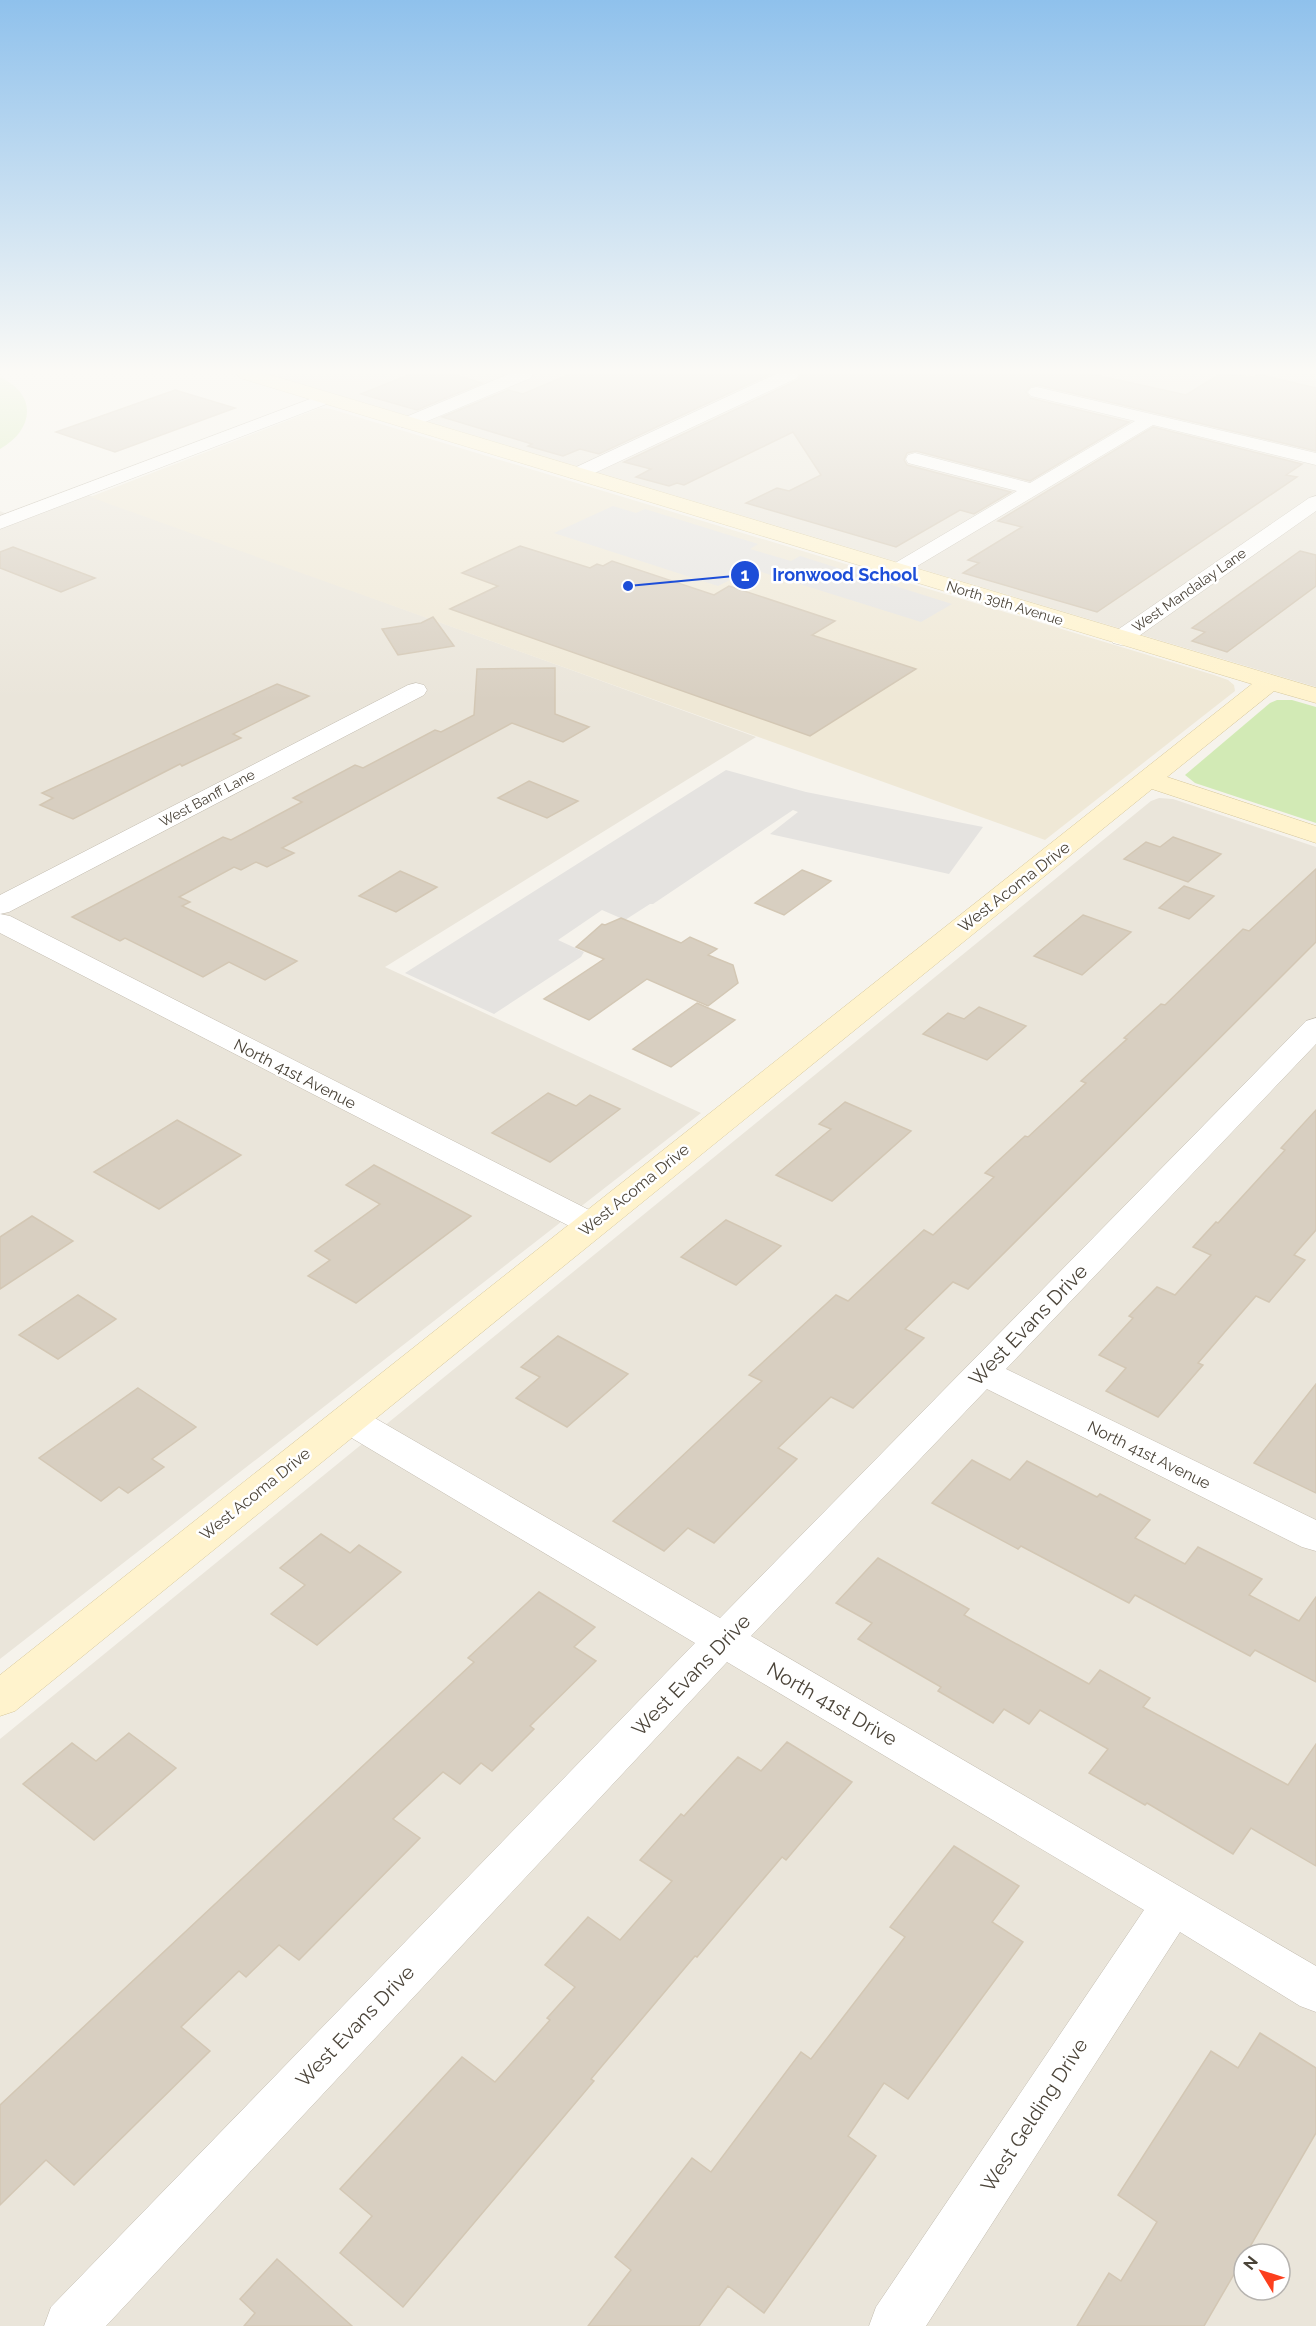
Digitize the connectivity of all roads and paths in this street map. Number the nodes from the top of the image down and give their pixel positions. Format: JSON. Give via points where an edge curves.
{"nodes":[{"id":1,"x":106,"y":483,"type":"edge"},
{"id":2,"x":605,"y":483,"type":"edge"},
{"id":3,"x":1008,"y":483,"type":"edge"},
{"id":4,"x":1044,"y":483,"type":"edge"},
{"id":5,"x":1033,"y":489,"type":"junction"},
{"id":6,"x":1316,"y":502,"type":"edge"},
{"id":7,"x":0,"y":523,"type":"edge"},
{"id":8,"x":897,"y":570,"type":"junction"},
{"id":9,"x":1121,"y":638,"type":"junction"},
{"id":10,"x":1270,"y":682,"type":"junction"},
{"id":11,"x":416,"y":690,"type":"dead end"},
{"id":12,"x":1316,"y":696,"type":"edge"},
{"id":13,"x":1149,"y":780,"type":"junction"},
{"id":14,"x":1316,"y":835,"type":"edge"},
{"id":15,"x":0,"y":906,"type":"edge"},
{"id":16,"x":0,"y":922,"type":"edge"},
{"id":17,"x":1316,"y":1027,"type":"edge"},
{"id":18,"x":591,"y":1224,"type":"junction"},
{"id":19,"x":982,"y":1372,"type":"junction"},
{"id":20,"x":348,"y":1419,"type":"junction"},
{"id":21,"x":1316,"y":1537,"type":"edge"},
{"id":22,"x":723,"y":1640,"type":"junction"},
{"id":23,"x":0,"y":1699,"type":"edge"},
{"id":24,"x":1173,"y":1905,"type":"junction"},
{"id":25,"x":1316,"y":1991,"type":"edge"},
{"id":26,"x":70,"y":2326,"type":"edge"},
{"id":27,"x":894,"y":2326,"type":"edge"}],
"edges":[{"from":1,"to":7,"type":"street"},
{"from":2,"to":8,"type":"street","name":"North 39th Avenue"},
{"from":3,"to":5,"type":"street"},
{"from":4,"to":5,"type":"street"},
{"from":5,"to":8,"type":"street"},
{"from":6,"to":9,"type":"street","name":"West Mandalay Lane"},
{"from":8,"to":9,"type":"street","name":"North 39th Avenue"},
{"from":9,"to":10,"type":"street","name":"North 39th Avenue"},
{"from":10,"to":12,"type":"street","name":"North 39th Avenue"},
{"from":10,"to":13,"type":"street","name":"West Acoma Drive"},
{"from":11,"to":15,"type":"street","name":"West Banff Lane"},
{"from":13,"to":14,"type":"street"},
{"from":13,"to":18,"type":"street","name":"West Acoma Drive"},
{"from":16,"to":18,"type":"street","name":"North 41st Avenue"},
{"from":17,"to":19,"type":"street","name":"West Evans Drive"},
{"from":18,"to":20,"type":"street","name":"West Acoma Drive"},
{"from":19,"to":21,"type":"street","name":"North 41st Avenue"},
{"from":19,"to":22,"type":"street","name":"West Evans Drive"},
{"from":20,"to":22,"type":"street","name":"North 41st Drive"},
{"from":20,"to":23,"type":"street","name":"West Acoma Drive"},
{"from":22,"to":24,"type":"street","name":"North 41st Drive"},
{"from":22,"to":26,"type":"street","name":"West Evans Drive"},
{"from":24,"to":25,"type":"street","name":"North 41st Drive"},
{"from":24,"to":27,"type":"street","name":"West Gelding Drive"}]}
